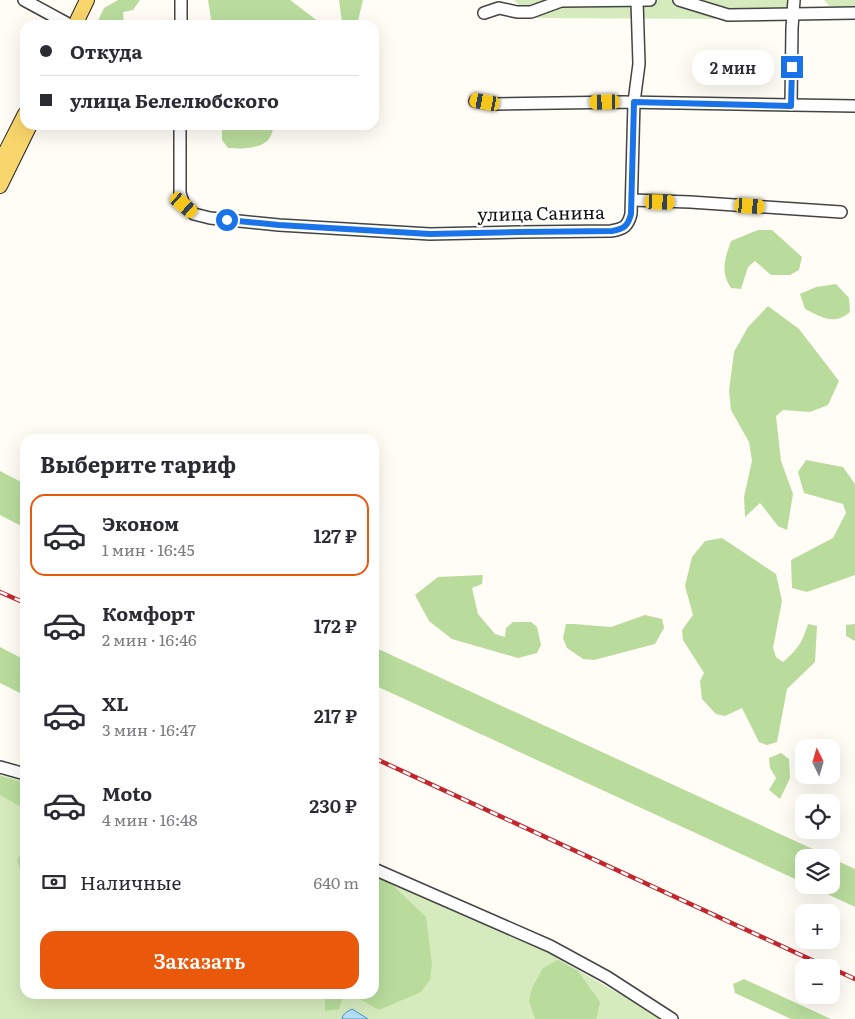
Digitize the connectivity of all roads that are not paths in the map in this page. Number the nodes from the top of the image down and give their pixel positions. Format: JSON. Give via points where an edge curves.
{"nodes":[{"id":1,"x":24,"y":0,"type":"edge"},
{"id":2,"x":87,"y":0,"type":"edge"},
{"id":3,"x":181,"y":0,"type":"edge"},
{"id":4,"x":650,"y":0,"type":"edge"},
{"id":5,"x":679,"y":0,"type":"edge"},
{"id":6,"x":794,"y":0,"type":"edge"},
{"id":7,"x":637,"y":1,"type":"edge"},
{"id":8,"x":501,"y":4,"type":"edge"},
{"id":9,"x":484,"y":13,"type":"dead end"},
{"id":10,"x":793,"y":13,"type":"junction"},
{"id":11,"x":855,"y":13,"type":"edge"},
{"id":12,"x":61,"y":20,"type":"edge"},
{"id":13,"x":77,"y":20,"type":"edge"},
{"id":14,"x":181,"y":20,"type":"edge"},
{"id":15,"x":475,"y":100,"type":"dead end"},
{"id":16,"x":634,"y":102,"type":"junction"},
{"id":17,"x":791,"y":106,"type":"junction"},
{"id":18,"x":855,"y":106,"type":"edge"},
{"id":19,"x":20,"y":124,"type":"edge"},
{"id":20,"x":28,"y":130,"type":"edge"},
{"id":21,"x":180,"y":130,"type":"edge"},
{"id":22,"x":0,"y":163,"type":"edge"},
{"id":23,"x":0,"y":186,"type":"edge"},
{"id":24,"x":632,"y":200,"type":"junction"},
{"id":25,"x":841,"y":212,"type":"dead end"},
{"id":26,"x":0,"y":767,"type":"edge"},
{"id":27,"x":20,"y":773,"type":"edge"},
{"id":28,"x":379,"y":871,"type":"edge"},
{"id":29,"x":672,"y":1019,"type":"edge"}],
"edges":[{"from":1,"to":12,"type":"street"},
{"from":2,"to":13,"type":"main road"},
{"from":3,"to":14,"type":"street"},
{"from":4,"to":7,"type":"street"},
{"from":5,"to":10,"type":"street","via":[[728,15]]},
{"from":6,"to":10,"type":"street"},
{"from":7,"to":8,"type":"street","via":[[561,1],[531,12],[517,12]]},
{"from":7,"to":16,"type":"street","name":"улица Санина","via":[[639,64]]},
{"from":8,"to":9,"type":"street"},
{"from":10,"to":11,"type":"street"},
{"from":10,"to":17,"type":"street"},
{"from":15,"to":16,"type":"street","via":[[495,104]]},
{"from":16,"to":17,"type":"street"},
{"from":16,"to":24,"type":"street","name":"улица Санина"},
{"from":17,"to":18,"type":"street"},
{"from":19,"to":22,"type":"main road"},
{"from":20,"to":23,"type":"main road"},
{"from":21,"to":24,"type":"street","name":"улица Санина","via":[[180,193],[184,205],[194,214],[210,218],[430,234],[612,231],[624,228],[629,222]]},
{"from":24,"to":25,"type":"street"},
{"from":26,"to":27,"type":"street"},
{"from":28,"to":29,"type":"street","via":[[550,946],[607,977]]}]}
